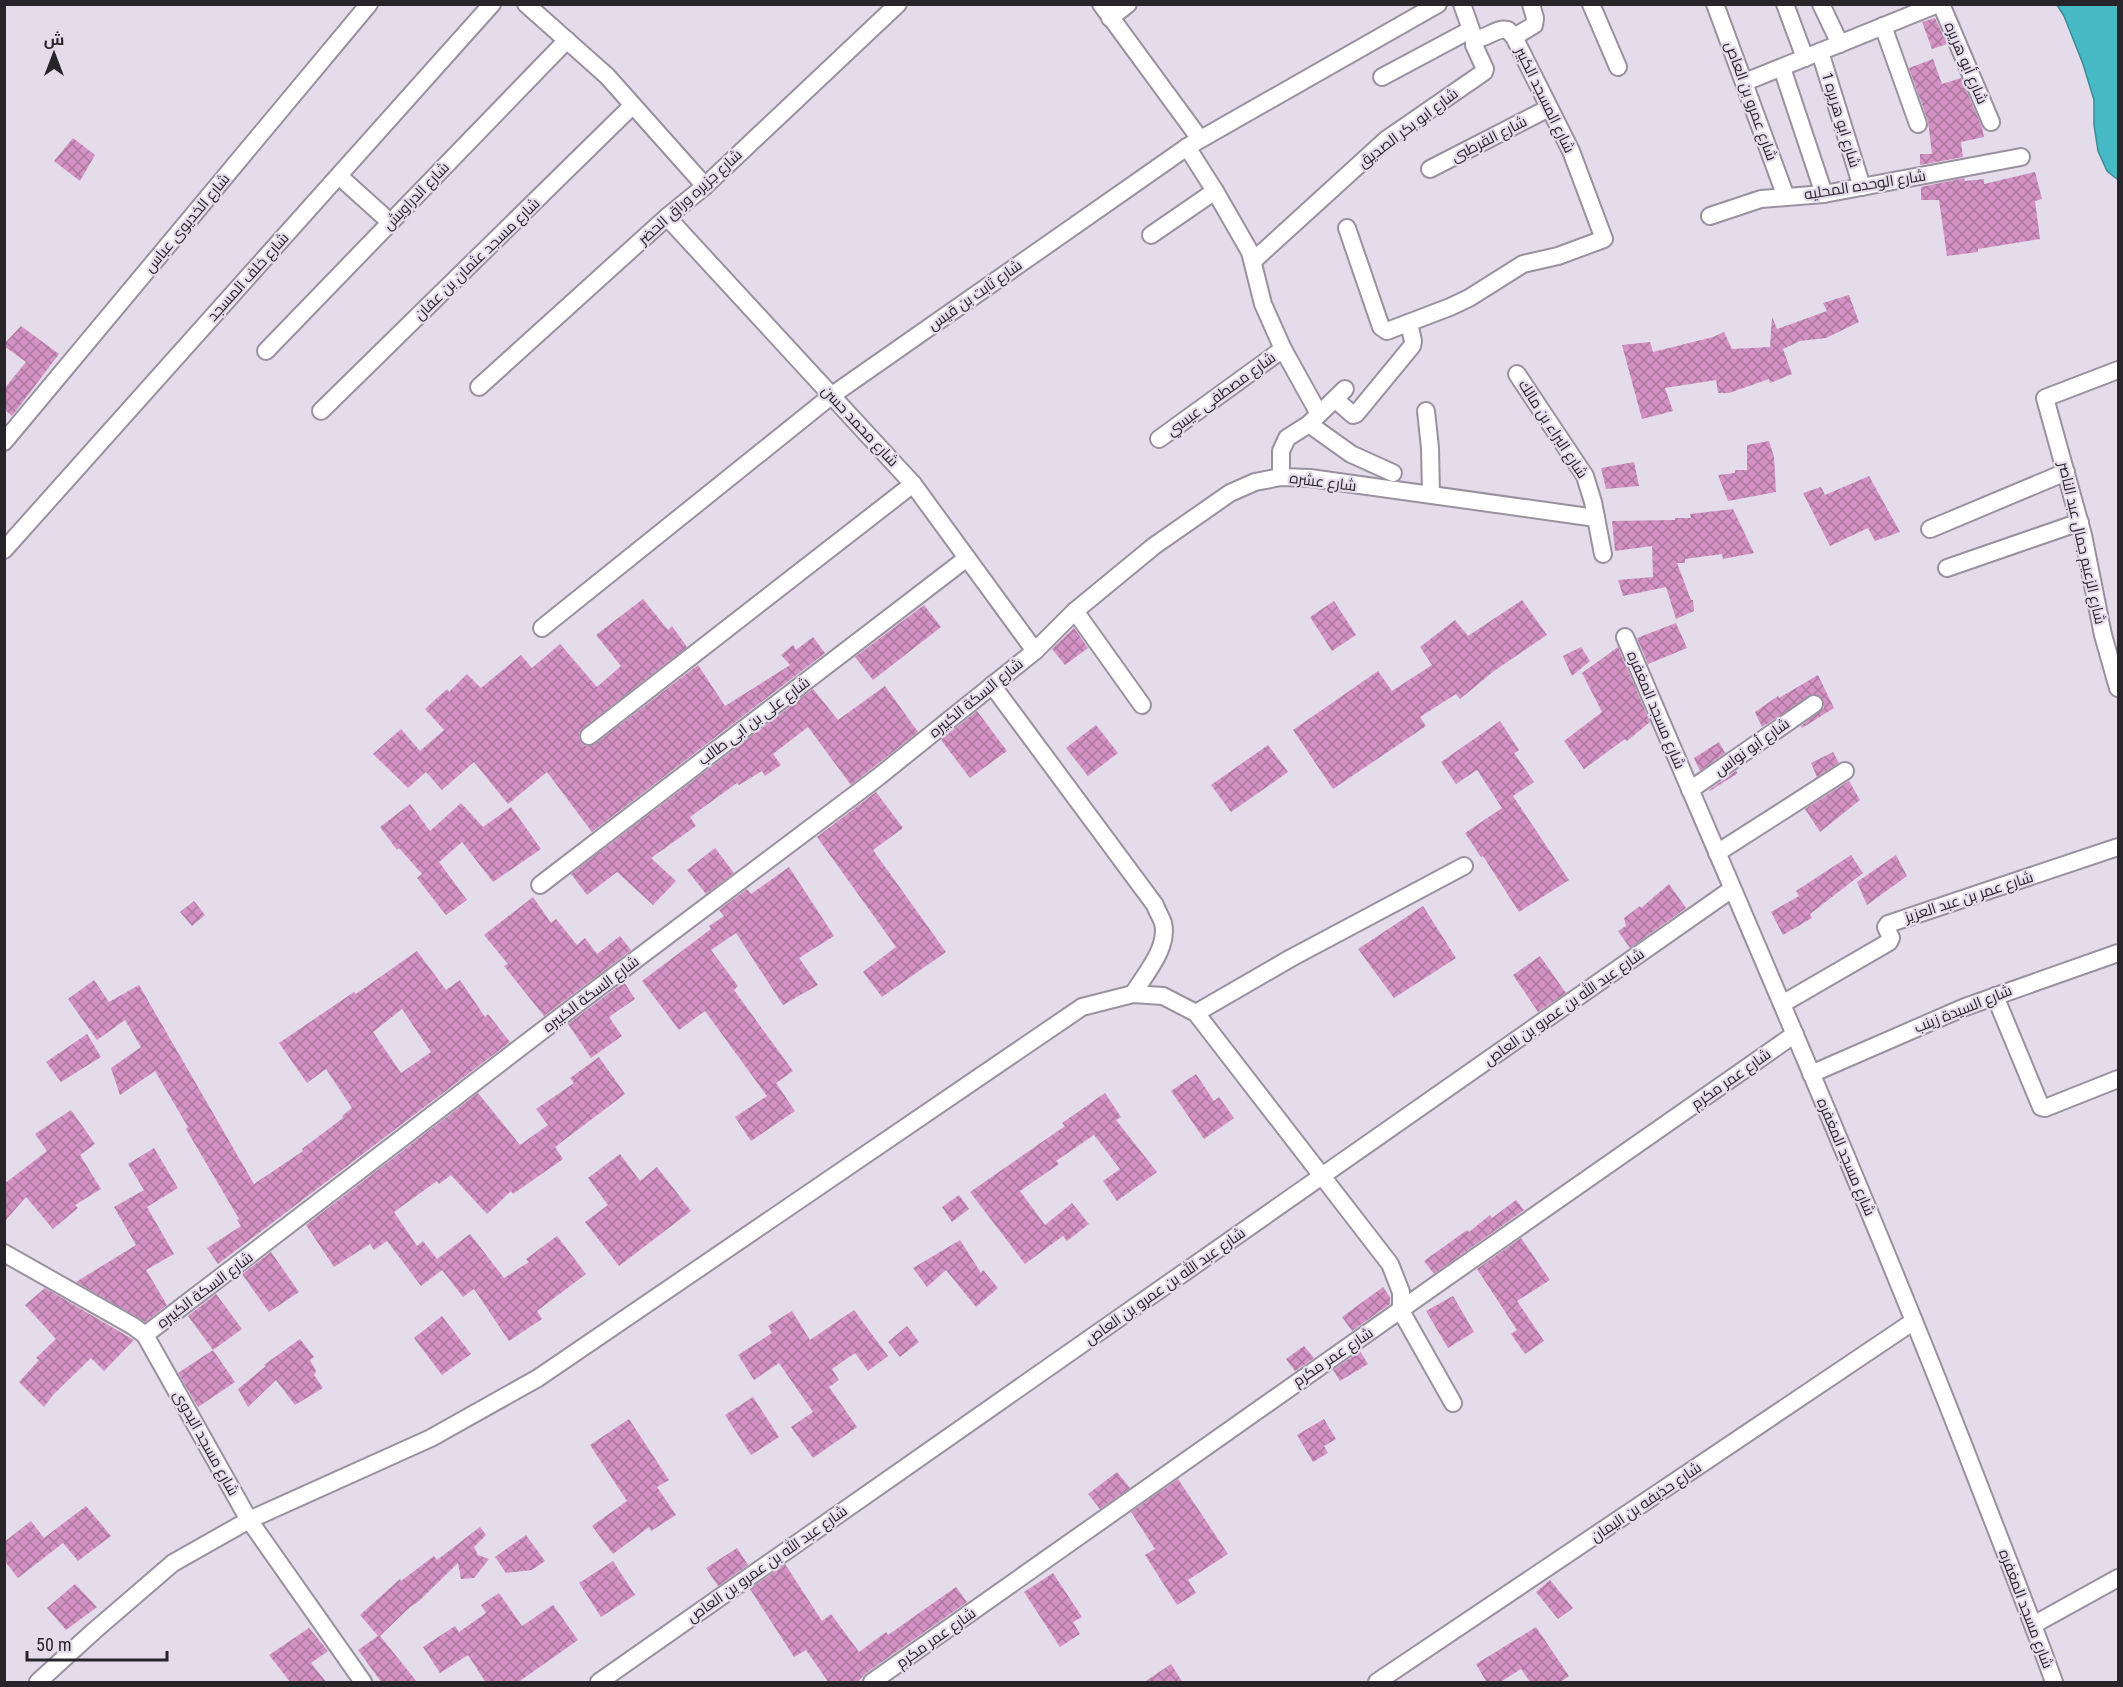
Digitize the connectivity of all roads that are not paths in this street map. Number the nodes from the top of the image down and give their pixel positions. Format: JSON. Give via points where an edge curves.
{"nodes":[{"id":1,"x":369,"y":4,"type":"edge"},
{"id":2,"x":492,"y":4,"type":"edge"},
{"id":3,"x":526,"y":4,"type":"edge"},
{"id":4,"x":898,"y":4,"type":"edge"},
{"id":5,"x":1128,"y":4,"type":"edge"},
{"id":6,"x":1438,"y":4,"type":"edge"},
{"id":7,"x":1462,"y":4,"type":"edge"},
{"id":8,"x":1531,"y":4,"type":"edge"},
{"id":9,"x":1591,"y":4,"type":"edge"},
{"id":10,"x":1715,"y":4,"type":"edge"},
{"id":11,"x":1785,"y":4,"type":"edge"},
{"id":12,"x":1821,"y":4,"type":"edge"},
{"id":13,"x":1940,"y":4,"type":"edge"},
{"id":14,"x":1105,"y":11,"type":"edge"},
{"id":15,"x":1883,"y":27,"type":"junction"},
{"id":16,"x":1472,"y":34,"type":"junction"},
{"id":17,"x":1514,"y":37,"type":"junction"},
{"id":18,"x":567,"y":40,"type":"junction"},
{"id":19,"x":1839,"y":44,"type":"junction"},
{"id":20,"x":1812,"y":55,"type":"junction"},
{"id":21,"x":1618,"y":67,"type":"dead end"},
{"id":22,"x":1782,"y":68,"type":"junction"},
{"id":23,"x":1382,"y":77,"type":"dead end"},
{"id":24,"x":1745,"y":82,"type":"junction"},
{"id":25,"x":632,"y":106,"type":"junction"},
{"id":26,"x":1549,"y":108,"type":"junction"},
{"id":27,"x":1991,"y":122,"type":"dead end"},
{"id":28,"x":1918,"y":124,"type":"dead end"},
{"id":29,"x":1193,"y":143,"type":"junction"},
{"id":30,"x":2021,"y":157,"type":"dead end"},
{"id":31,"x":1430,"y":169,"type":"dead end"},
{"id":32,"x":339,"y":176,"type":"junction"},
{"id":33,"x":705,"y":186,"type":"junction"},
{"id":34,"x":1862,"y":187,"type":"junction"},
{"id":35,"x":1215,"y":191,"type":"junction"},
{"id":36,"x":1824,"y":194,"type":"junction"},
{"id":37,"x":1786,"y":197,"type":"junction"},
{"id":38,"x":1710,"y":216,"type":"dead end"},
{"id":39,"x":667,"y":217,"type":"junction"},
{"id":40,"x":390,"y":222,"type":"junction"},
{"id":41,"x":1347,"y":228,"type":"dead end"},
{"id":42,"x":1151,"y":235,"type":"dead end"},
{"id":43,"x":1253,"y":261,"type":"junction"},
{"id":44,"x":1409,"y":323,"type":"junction"},
{"id":45,"x":1283,"y":349,"type":"junction"},
{"id":46,"x":266,"y":351,"type":"dead end"},
{"id":47,"x":2118,"y":370,"type":"edge"},
{"id":48,"x":1517,"y":374,"type":"dead end"},
{"id":49,"x":479,"y":387,"type":"dead end"},
{"id":50,"x":831,"y":396,"type":"junction"},
{"id":51,"x":321,"y":411,"type":"dead end"},
{"id":52,"x":1426,"y":411,"type":"dead end"},
{"id":53,"x":1314,"y":419,"type":"junction"},
{"id":54,"x":1158,"y":438,"type":"dead end"},
{"id":55,"x":4,"y":442,"type":"edge"},
{"id":56,"x":2066,"y":472,"type":"junction"},
{"id":57,"x":1393,"y":473,"type":"dead end"},
{"id":58,"x":1281,"y":477,"type":"junction"},
{"id":59,"x":913,"y":484,"type":"junction"},
{"id":60,"x":1431,"y":494,"type":"junction"},
{"id":61,"x":1596,"y":518,"type":"junction"},
{"id":62,"x":2080,"y":522,"type":"junction"},
{"id":63,"x":1930,"y":529,"type":"dead end"},
{"id":64,"x":4,"y":550,"type":"edge"},
{"id":65,"x":1603,"y":554,"type":"dead end"},
{"id":66,"x":967,"y":558,"type":"junction"},
{"id":67,"x":1947,"y":567,"type":"dead end"},
{"id":68,"x":1075,"y":611,"type":"junction"},
{"id":69,"x":542,"y":628,"type":"dead end"},
{"id":70,"x":1625,"y":637,"type":"dead end"},
{"id":71,"x":1035,"y":651,"type":"junction"},
{"id":72,"x":992,"y":685,"type":"junction"},
{"id":73,"x":2118,"y":688,"type":"edge"},
{"id":74,"x":1814,"y":704,"type":"dead end"},
{"id":75,"x":1142,"y":705,"type":"dead end"},
{"id":76,"x":589,"y":736,"type":"dead end"},
{"id":77,"x":1845,"y":771,"type":"dead end"},
{"id":78,"x":1690,"y":790,"type":"junction"},
{"id":79,"x":2118,"y":847,"type":"edge"},
{"id":80,"x":1717,"y":853,"type":"junction"},
{"id":81,"x":1464,"y":866,"type":"dead end"},
{"id":82,"x":540,"y":885,"type":"dead end"},
{"id":83,"x":1732,"y":889,"type":"junction"},
{"id":84,"x":2118,"y":953,"type":"edge"},
{"id":85,"x":1133,"y":994,"type":"junction"},
{"id":86,"x":1995,"y":996,"type":"junction"},
{"id":87,"x":1782,"y":1004,"type":"junction"},
{"id":88,"x":1196,"y":1013,"type":"junction"},
{"id":89,"x":1795,"y":1034,"type":"junction"},
{"id":90,"x":1811,"y":1074,"type":"junction"},
{"id":91,"x":2118,"y":1079,"type":"edge"},
{"id":92,"x":1323,"y":1176,"type":"junction"},
{"id":93,"x":4,"y":1253,"type":"edge"},
{"id":94,"x":1401,"y":1311,"type":"junction"},
{"id":95,"x":1914,"y":1321,"type":"junction"},
{"id":96,"x":145,"y":1335,"type":"junction"},
{"id":97,"x":1453,"y":1403,"type":"dead end"},
{"id":98,"x":249,"y":1520,"type":"junction"},
{"id":99,"x":2118,"y":1578,"type":"edge"},
{"id":100,"x":2034,"y":1625,"type":"junction"},
{"id":101,"x":38,"y":1683,"type":"edge"},
{"id":102,"x":363,"y":1683,"type":"edge"},
{"id":103,"x":598,"y":1683,"type":"edge"},
{"id":104,"x":872,"y":1683,"type":"edge"},
{"id":105,"x":1377,"y":1683,"type":"edge"},
{"id":106,"x":2054,"y":1683,"type":"edge"}],
"edges":[{"from":1,"to":55,"type":"street","name":"شارع الخديوى عباس"},
{"from":2,"to":32,"type":"street","name":"شارع خلف المسجد"},
{"from":3,"to":18,"type":"street"},
{"from":4,"to":33,"type":"street","name":"شارع جزيره وراق الحضر"},
{"from":5,"to":14,"type":"street"},
{"from":6,"to":29,"type":"street","name":"شارع ثابت بن قيس"},
{"from":7,"to":16,"type":"street"},
{"from":8,"to":17,"type":"street","via":[[1534,25]]},
{"from":9,"to":21,"type":"street"},
{"from":10,"to":24,"type":"street","name":"شارع عمرو بن العاص"},
{"from":11,"to":20,"type":"street","name":"شارع ابو هريره 1"},
{"from":12,"to":19,"type":"street"},
{"from":13,"to":15,"type":"street"},
{"from":13,"to":27,"type":"street","name":"شارع أبو هريره"},
{"from":14,"to":29,"type":"street"},
{"from":15,"to":19,"type":"street"},
{"from":15,"to":28,"type":"street"},
{"from":16,"to":17,"type":"street","name":"شارع المسجد الكبير","via":[[1484,38],[1499,29],[1508,30]]},
{"from":16,"to":23,"type":"street","name":"شارع المسجد الكبير"},
{"from":16,"to":43,"type":"street","name":"شارع ابو بكر الصديق","via":[[1484,72],[1387,140]]},
{"from":17,"to":26,"type":"street","name":"شارع المسجد الكبير"},
{"from":18,"to":25,"type":"street","via":[[607,76]]},
{"from":18,"to":40,"type":"street","name":"شارع الدراويش"},
{"from":19,"to":20,"type":"street"},
{"from":20,"to":22,"type":"street"},
{"from":20,"to":34,"type":"street","name":"شارع ابو هريره 1"},
{"from":22,"to":24,"type":"street"},
{"from":22,"to":36,"type":"street"},
{"from":24,"to":37,"type":"street","name":"شارع عمرو بن العاص"},
{"from":25,"to":33,"type":"street"},
{"from":25,"to":51,"type":"street","name":"شارع مسجد عثمان بن عفان"},
{"from":26,"to":31,"type":"street","name":"شارع القرطبى"},
{"from":26,"to":44,"type":"street","name":"شارع المسجد الكبير","via":[[1571,152],[1604,239],[1523,264],[1469,298]]},
{"from":29,"to":35,"type":"street"},
{"from":29,"to":50,"type":"street","name":"شارع ثابت بن قيس"},
{"from":30,"to":34,"type":"street","name":"شارع الوحده المحليه"},
{"from":32,"to":40,"type":"street"},
{"from":32,"to":64,"type":"street","name":"شارع خلف المسجد"},
{"from":33,"to":39,"type":"street","name":"شارع جزيره وراق الحضر"},
{"from":34,"to":36,"type":"street","name":"شارع الوحده المحليه"},
{"from":35,"to":42,"type":"street"},
{"from":35,"to":43,"type":"street"},
{"from":36,"to":37,"type":"street","name":"شارع الوحده المحليه"},
{"from":37,"to":38,"type":"street","name":"شارع الوحده المحليه","via":[[1761,199]]},
{"from":39,"to":49,"type":"street","name":"شارع جزيره وراق الحضر"},
{"from":39,"to":50,"type":"street","name":"شارع محمد حسن"},
{"from":40,"to":46,"type":"street","name":"شارع الدراويش"},
{"from":41,"to":44,"type":"street","via":[[1381,327],[1387,331]]},
{"from":43,"to":45,"type":"street","via":[[1263,304]]},
{"from":44,"to":53,"type":"street","via":[[1412,346],[1356,414],[1340,394]]},
{"from":45,"to":53,"type":"street"},
{"from":45,"to":54,"type":"street","name":"شارع مصطفى عيسي"},
{"from":47,"to":56,"type":"street","name":"شارع الزعيم جمال عبد الناصر","via":[[2045,398]]},
{"from":48,"to":61,"type":"street","name":"شارع البراء بن مالك","via":[[1585,476]]},
{"from":50,"to":59,"type":"street","name":"شارع محمد حسن"},
{"from":50,"to":69,"type":"street","name":"شارع ثابت بن قيس"},
{"from":52,"to":60,"type":"street"},
{"from":53,"to":57,"type":"street","via":[[1346,451]]},
{"from":53,"to":58,"type":"street","via":[[1283,442]]},
{"from":56,"to":62,"type":"street","name":"شارع الزعيم جمال عبد الناصر"},
{"from":56,"to":63,"type":"street"},
{"from":58,"to":60,"type":"street","name":"شارع عشره"},
{"from":58,"to":68,"type":"street","name":"شارع عشره","via":[[1255,482],[1230,493],[1154,546]]},
{"from":59,"to":66,"type":"street","name":"شارع محمد حسن"},
{"from":59,"to":76,"type":"street"},
{"from":60,"to":61,"type":"street","name":"شارع عشره"},
{"from":61,"to":65,"type":"street","name":"شارع البراء بن مالك"},
{"from":62,"to":67,"type":"street"},
{"from":62,"to":73,"type":"street","name":"شارع الزعيم جمال عبد الناصر"},
{"from":66,"to":71,"type":"street","name":"شارع محمد حسن"},
{"from":66,"to":82,"type":"street","name":"شارع على بن ابى طالب"},
{"from":68,"to":71,"type":"street","name":"شارع عشره"},
{"from":68,"to":75,"type":"street"},
{"from":70,"to":78,"type":"street","name":"شارع مسجد المغفره"},
{"from":71,"to":72,"type":"street","name":"شارع السكة الكبيره"},
{"from":72,"to":85,"type":"street","via":[[1155,905],[1163,924],[1163,939]]},
{"from":72,"to":96,"type":"street","name":"شارع السكة الكبيره","via":[[877,778]]},
{"from":74,"to":78,"type":"street","name":"شارع أبو نواس"},
{"from":77,"to":80,"type":"street"},
{"from":78,"to":80,"type":"street","name":"شارع مسجد المغفره"},
{"from":79,"to":87,"type":"street","name":"شارع عمر بن عبد العزيز","via":[[1888,924],[1889,942]]},
{"from":80,"to":83,"type":"street","name":"شارع مسجد المغفره"},
{"from":81,"to":88,"type":"street"},
{"from":83,"to":87,"type":"street","name":"شارع مسجد المغفره"},
{"from":83,"to":92,"type":"street","name":"شارع عبد الله بن عمرو بن العاص"},
{"from":84,"to":86,"type":"street","name":"شارع السيدة زينب"},
{"from":85,"to":88,"type":"street","via":[[1163,996]]},
{"from":85,"to":98,"type":"street","via":[[1082,1007],[538,1378],[430,1438]]},
{"from":86,"to":90,"type":"street","name":"شارع السيدة زينب"},
{"from":86,"to":91,"type":"street","via":[[2041,1107]]},
{"from":87,"to":89,"type":"street","name":"شارع مسجد المغفره"},
{"from":88,"to":92,"type":"street"},
{"from":89,"to":90,"type":"street","name":"شارع مسجد المغفره"},
{"from":89,"to":94,"type":"street","name":"شارع عمر مكرم"},
{"from":90,"to":95,"type":"street","name":"شارع مسجد المغفره"},
{"from":92,"to":94,"type":"street","via":[[1390,1264],[1401,1292]]},
{"from":92,"to":103,"type":"street","name":"شارع عبد الله بن عمرو بن العاص"},
{"from":93,"to":96,"type":"street","name":"شارع مسجد البدوى"},
{"from":94,"to":97,"type":"street"},
{"from":94,"to":104,"type":"street","name":"شارع عمر مكرم"},
{"from":95,"to":100,"type":"street","name":"شارع مسجد المغفره"},
{"from":95,"to":105,"type":"street","name":"شارع حذيفه بن اليمان"},
{"from":96,"to":98,"type":"street","name":"شارع مسجد البدوى"},
{"from":98,"to":101,"type":"street","via":[[173,1563]]},
{"from":98,"to":102,"type":"street","name":"شارع مسجد البدوى"},
{"from":99,"to":100,"type":"street"},
{"from":100,"to":106,"type":"street","name":"شارع مسجد المغفره"}]}
